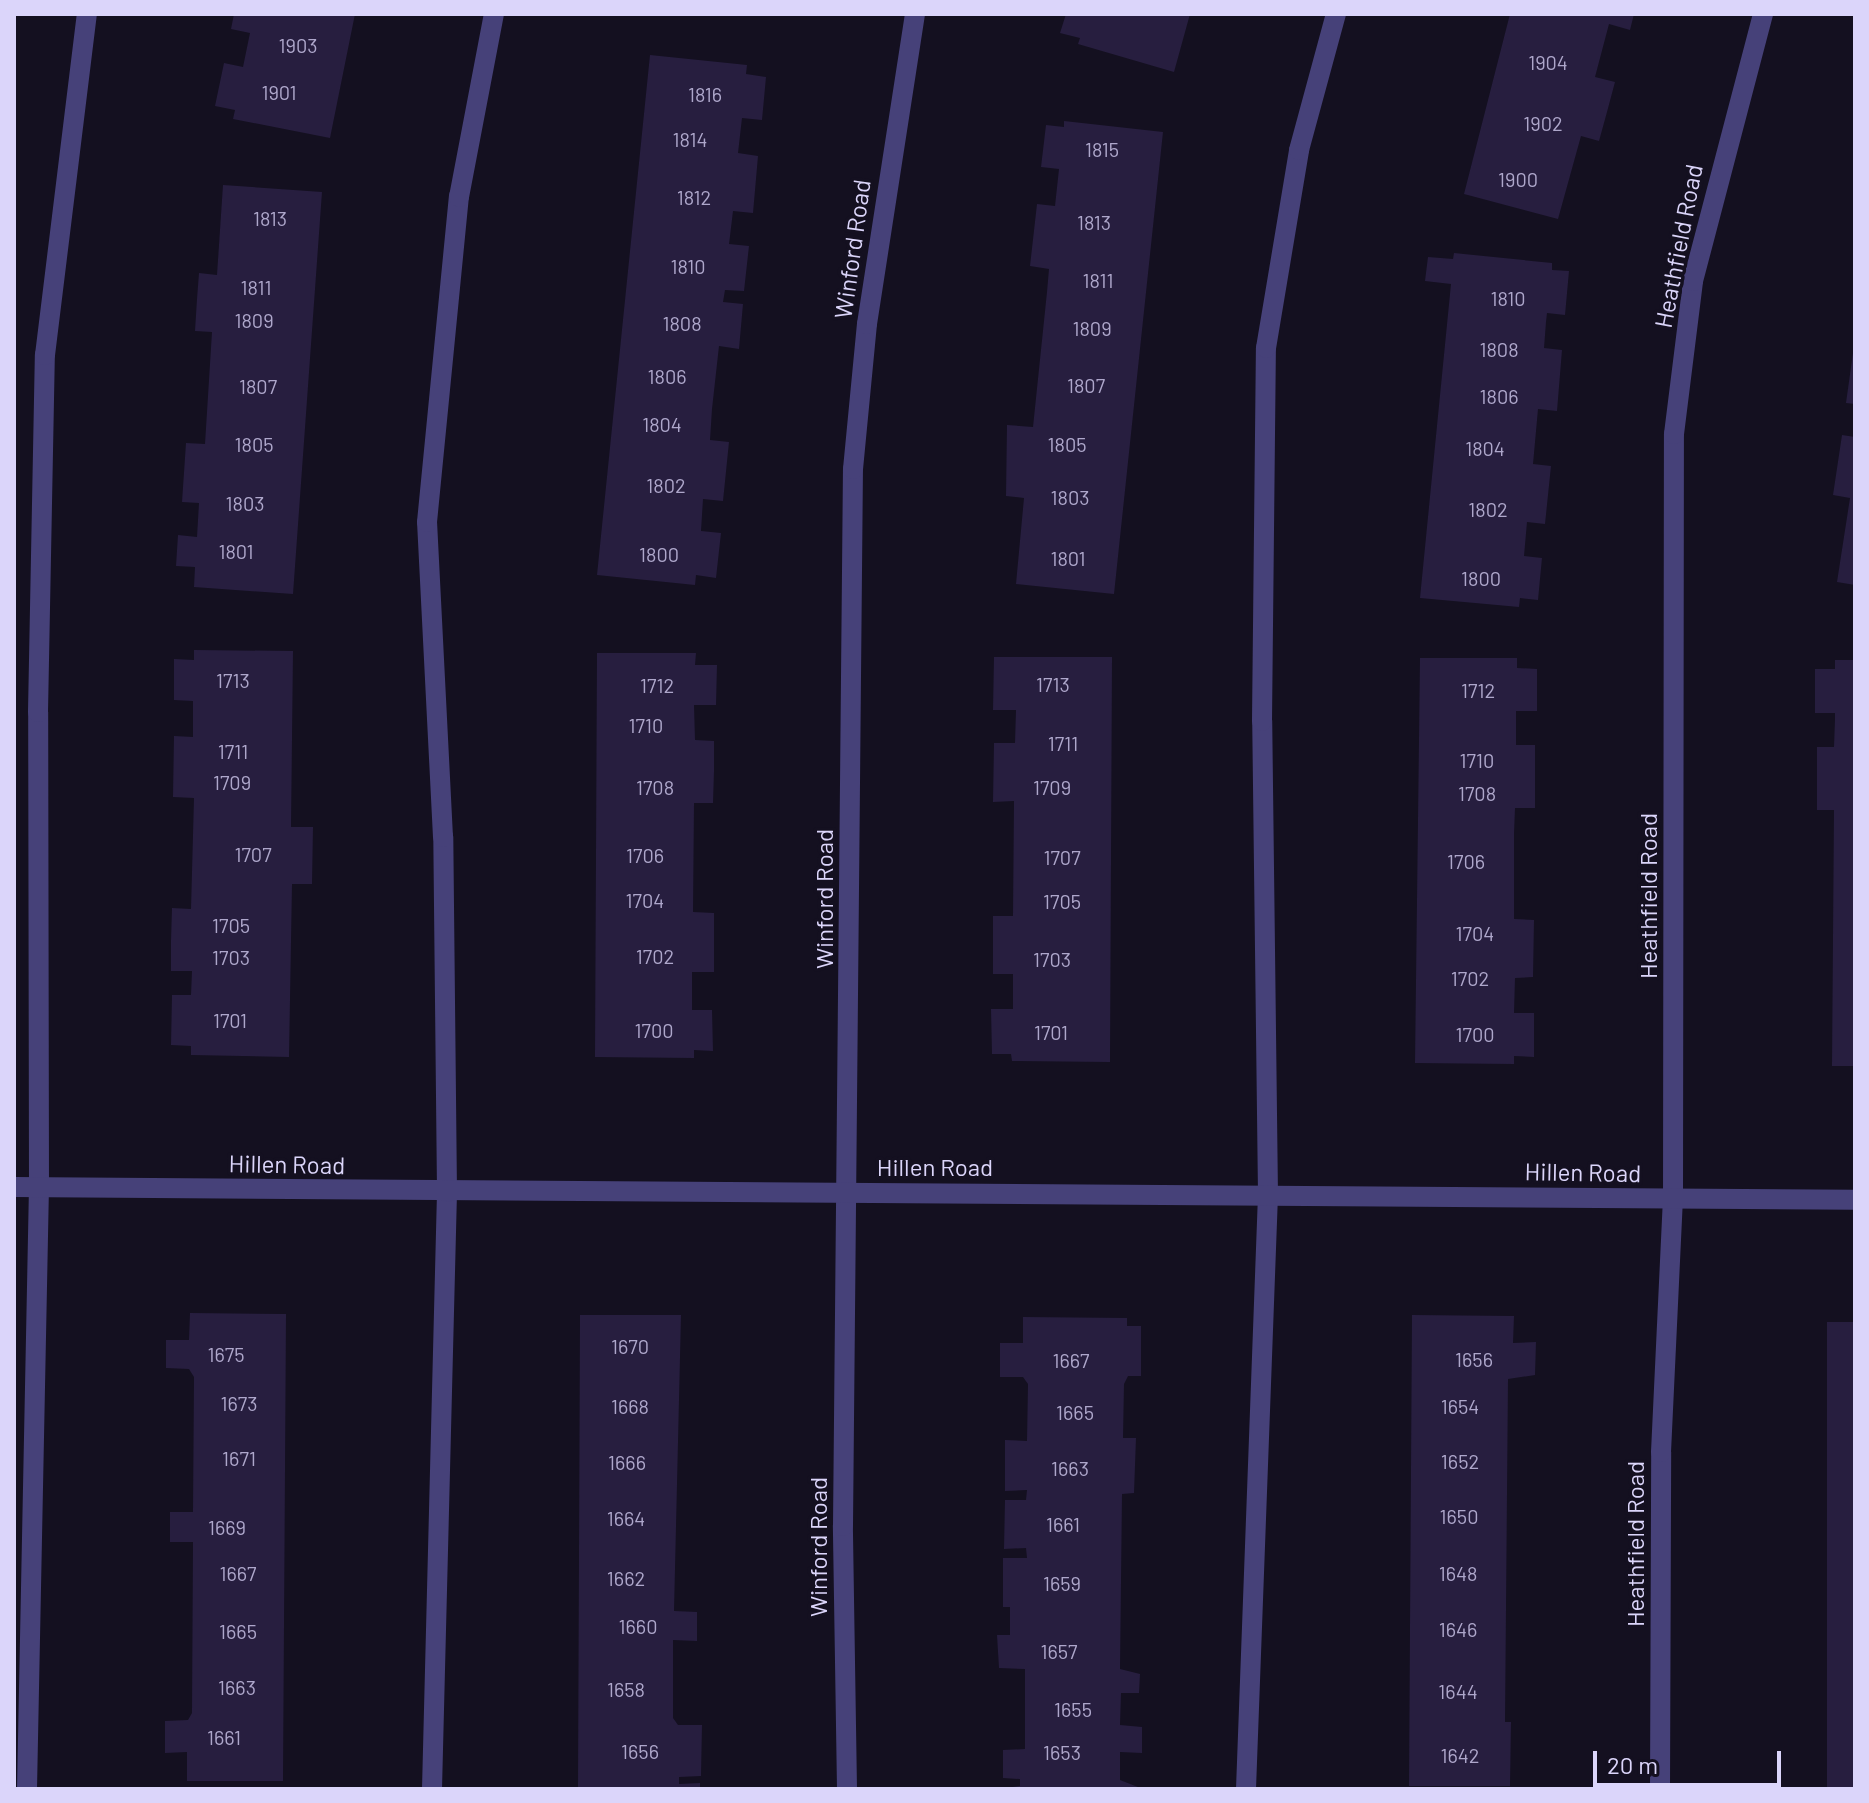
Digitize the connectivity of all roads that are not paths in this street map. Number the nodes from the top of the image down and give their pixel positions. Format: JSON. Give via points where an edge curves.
{"nodes":[{"id":1,"x":87,"y":14,"type":"edge"},
{"id":2,"x":494,"y":14,"type":"edge"},
{"id":3,"x":915,"y":14,"type":"edge"},
{"id":4,"x":1336,"y":14,"type":"edge"},
{"id":5,"x":1763,"y":14,"type":"edge"},
{"id":6,"x":14,"y":1187,"type":"edge"},
{"id":7,"x":39,"y":1187,"type":"junction"},
{"id":8,"x":447,"y":1192,"type":"junction"},
{"id":9,"x":849,"y":1192,"type":"junction"},
{"id":10,"x":1268,"y":1195,"type":"junction"},
{"id":11,"x":1673,"y":1198,"type":"junction"},
{"id":12,"x":1855,"y":1200,"type":"edge"},
{"id":13,"x":27,"y":1789,"type":"edge"},
{"id":14,"x":432,"y":1789,"type":"edge"},
{"id":15,"x":847,"y":1789,"type":"edge"},
{"id":16,"x":1246,"y":1789,"type":"edge"},
{"id":17,"x":1660,"y":1789,"type":"edge"}],
"edges":[{"from":1,"to":7,"type":"street","via":[[45,355],[37,743]]},
{"from":2,"to":8,"type":"street","via":[[459,197],[427,522],[443,837]]},
{"from":3,"to":9,"type":"street","name":"Winford Road","via":[[867,324],[853,469]]},
{"from":4,"to":10,"type":"street","via":[[1299,150],[1266,348],[1262,721]]},
{"from":5,"to":11,"type":"street","name":"Heathfield Road","via":[[1693,281],[1674,434]]},
{"from":6,"to":7,"type":"street","name":"Hillen Road"},
{"from":7,"to":8,"type":"street","name":"Hillen Road"},
{"from":7,"to":13,"type":"street"},
{"from":8,"to":9,"type":"street","name":"Hillen Road"},
{"from":8,"to":14,"type":"street"},
{"from":9,"to":10,"type":"street","name":"Hillen Road"},
{"from":9,"to":15,"type":"street","name":"Winford Road","via":[[843,1526]]},
{"from":10,"to":11,"type":"street","name":"Hillen Road"},
{"from":10,"to":16,"type":"street"},
{"from":11,"to":12,"type":"street","name":"Hillen Road"},
{"from":11,"to":17,"type":"street","name":"Heathfield Road","via":[[1661,1452]]}]}
